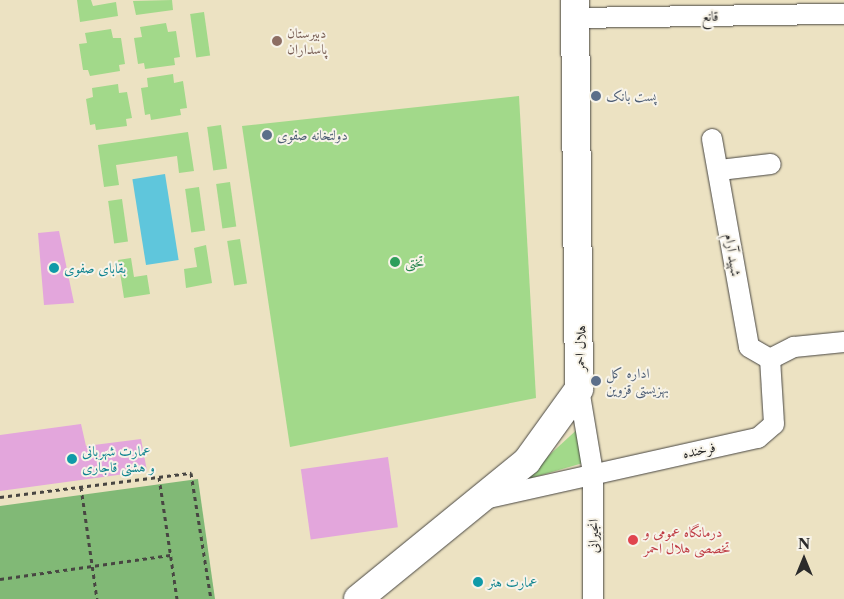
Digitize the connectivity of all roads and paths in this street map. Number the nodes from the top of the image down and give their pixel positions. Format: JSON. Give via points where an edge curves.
{"nodes":[{"id":1,"x":575,"y":9,"type":"edge"},
{"id":2,"x":844,"y":14,"type":"edge"},
{"id":3,"x":712,"y":139,"type":"dead end"},
{"id":4,"x":771,"y":164,"type":"dead end"},
{"id":5,"x":720,"y":170,"type":"junction"},
{"id":6,"x":844,"y":342,"type":"edge"},
{"id":7,"x":770,"y":359,"type":"junction"},
{"id":8,"x":579,"y":389,"type":"junction"},
{"id":9,"x":593,"y":473,"type":"junction"},
{"id":10,"x":159,"y":477,"type":"junction"},
{"id":11,"x":81,"y":487,"type":"junction"},
{"id":12,"x":0,"y":497,"type":"edge"},
{"id":13,"x":480,"y":500,"type":"junction"},
{"id":14,"x":170,"y":555,"type":"junction"},
{"id":15,"x":92,"y":566,"type":"junction"},
{"id":16,"x":0,"y":578,"type":"edge"},
{"id":17,"x":96,"y":599,"type":"edge"},
{"id":18,"x":177,"y":599,"type":"edge"},
{"id":19,"x":211,"y":599,"type":"edge"},
{"id":20,"x":358,"y":599,"type":"edge"},
{"id":21,"x":593,"y":599,"type":"edge"}],
"edges":[{"from":1,"to":2,"type":"street","name":"قانع"},
{"from":1,"to":8,"type":"main road","name":"هلال احمر"},
{"from":3,"to":5,"type":"street","name":"شهید آرام"},
{"from":4,"to":5,"type":"street"},
{"from":5,"to":7,"type":"street","name":"شهید آرام","via":[[748,348]]},
{"from":6,"to":7,"type":"street","via":[[794,347]]},
{"from":7,"to":9,"type":"street","name":"فرخنده","via":[[774,424],[768,432]]},
{"from":8,"to":9,"type":"street","name":"انجیرانی"},
{"from":8,"to":13,"type":"main road","name":"هلال احمر","via":[[527,461]]},
{"from":9,"to":13,"type":"street","name":"فرخنده"},
{"from":9,"to":21,"type":"street","name":"انجیرانی"},
{"from":10,"to":11,"type":"path"},
{"from":10,"to":14,"type":"path"},
{"from":10,"to":19,"type":"path","via":[[191,473]]},
{"from":11,"to":12,"type":"path"},
{"from":11,"to":15,"type":"path"},
{"from":13,"to":20,"type":"main road","name":"هلال احمر"},
{"from":14,"to":15,"type":"path"},
{"from":14,"to":18,"type":"path"},
{"from":15,"to":16,"type":"path"},
{"from":15,"to":17,"type":"path"}]}
